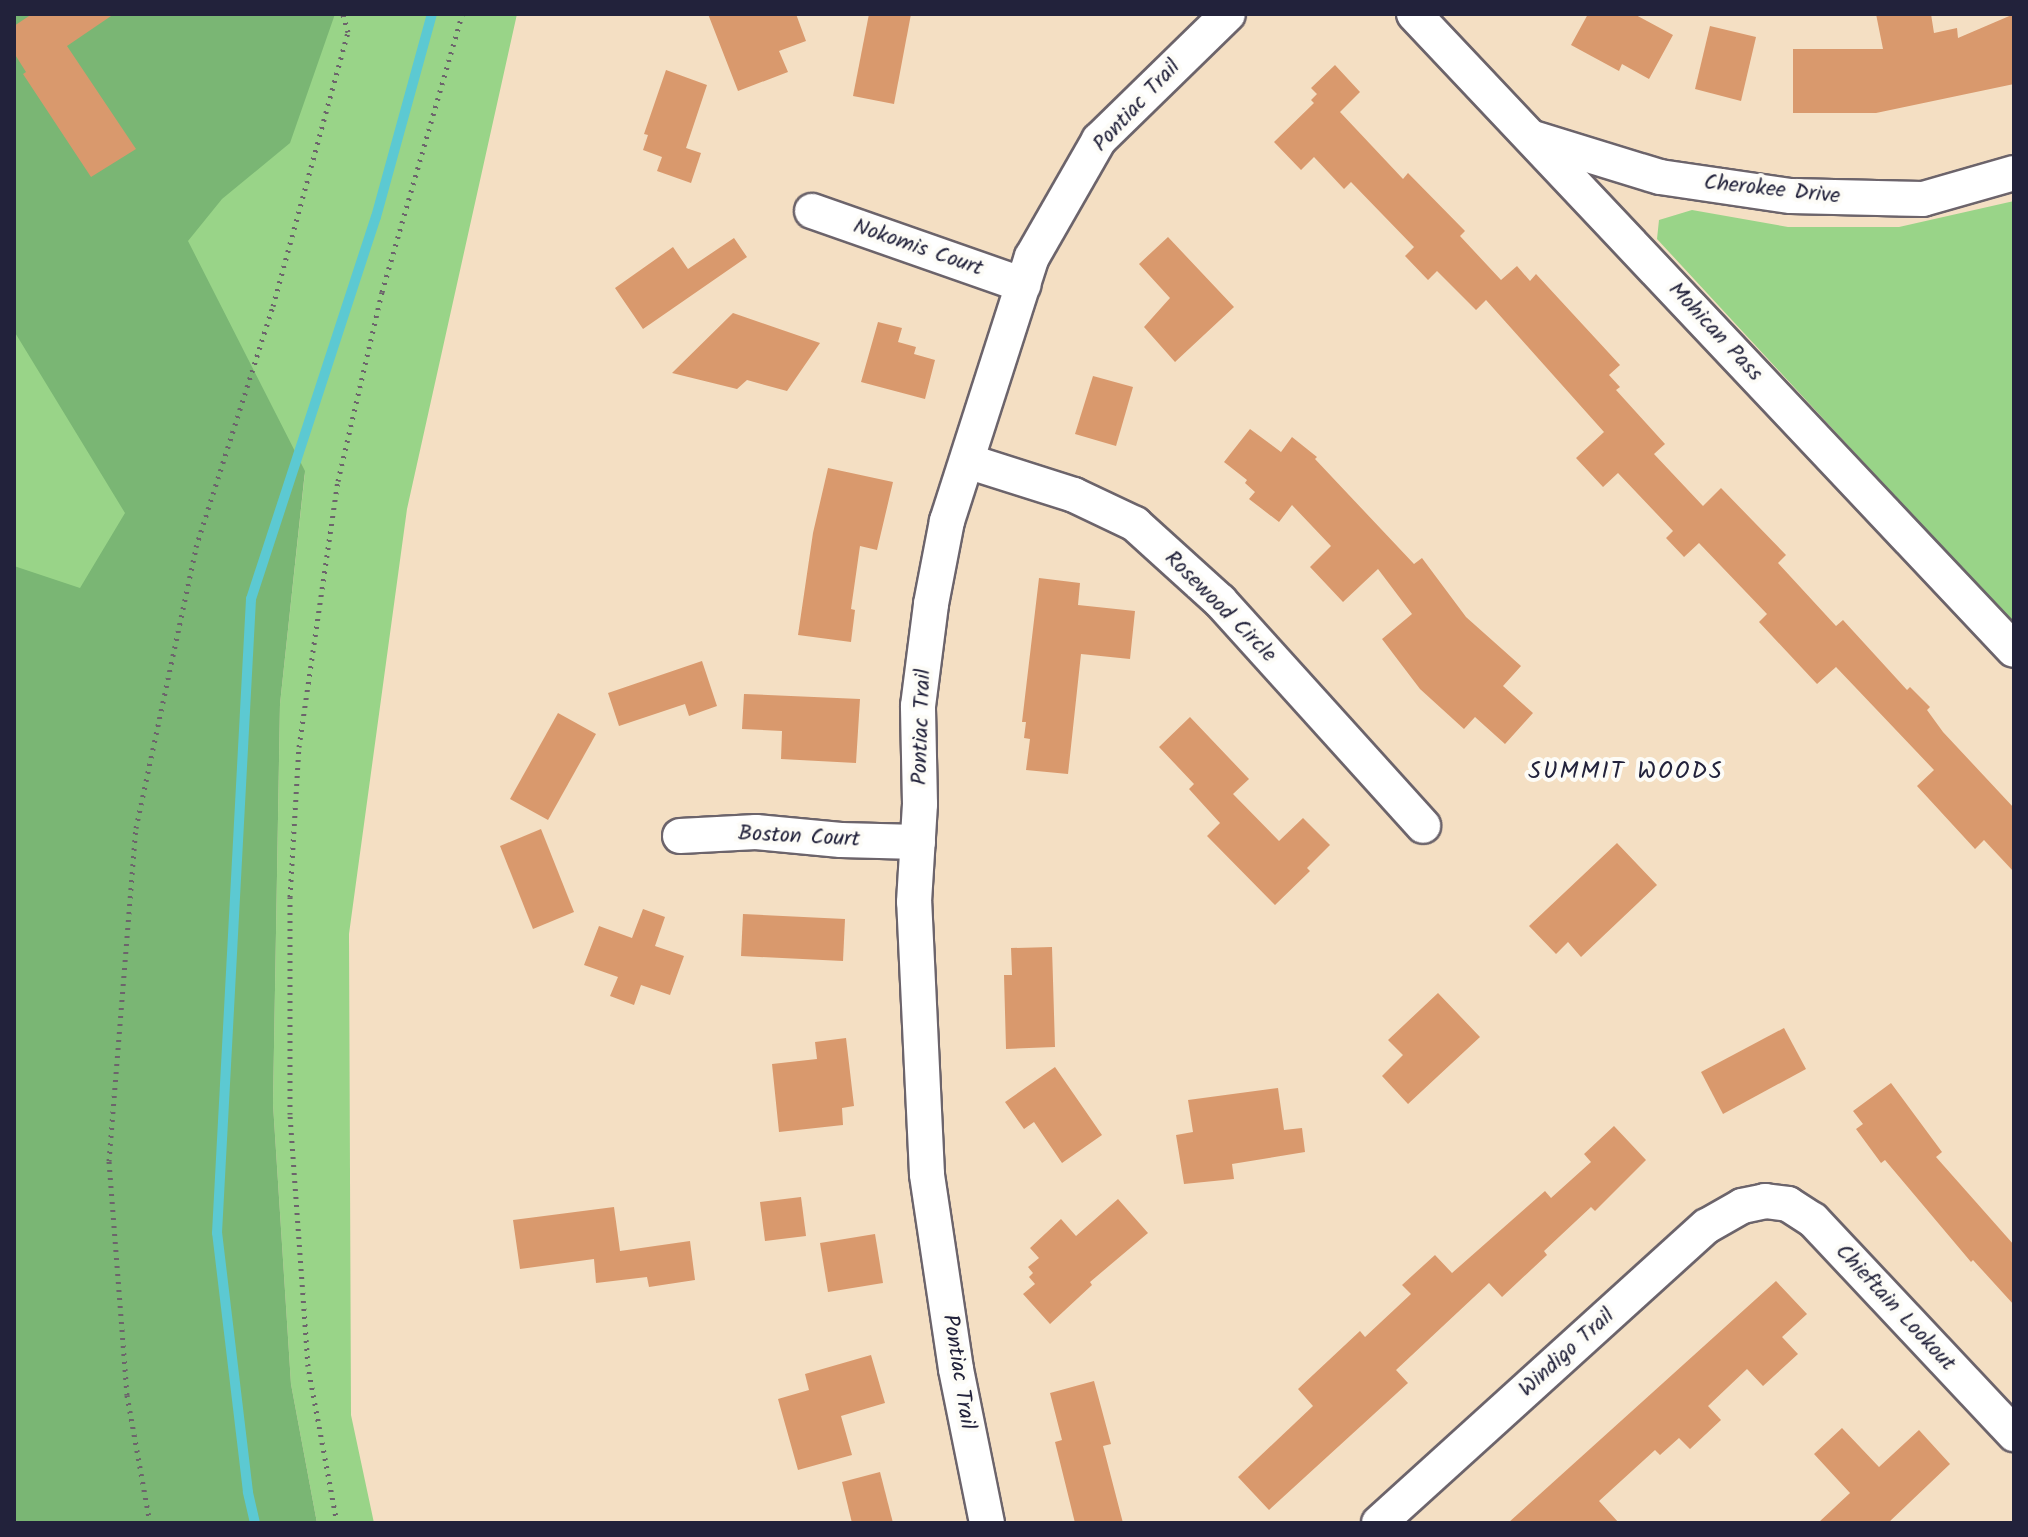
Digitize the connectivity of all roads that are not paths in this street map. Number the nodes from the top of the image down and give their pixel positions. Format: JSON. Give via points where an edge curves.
{"nodes":[{"id":1,"x":1228,"y":14,"type":"edge"},
{"id":2,"x":1414,"y":14,"type":"edge"},
{"id":3,"x":1533,"y":138,"type":"junction"},
{"id":4,"x":2014,"y":173,"type":"edge"},
{"id":5,"x":812,"y":211,"type":"dead end"},
{"id":6,"x":1023,"y":285,"type":"junction"},
{"id":7,"x":967,"y":461,"type":"junction"},
{"id":8,"x":2014,"y":650,"type":"edge"},
{"id":9,"x":1423,"y":826,"type":"dead end"},
{"id":10,"x":680,"y":836,"type":"dead end"},
{"id":11,"x":918,"y":842,"type":"junction"},
{"id":12,"x":1765,"y":1201,"type":"joint"},
{"id":13,"x":2014,"y":1434,"type":"edge"},
{"id":14,"x":987,"y":1523,"type":"edge"},
{"id":15,"x":1379,"y":1523,"type":"edge"}],
"edges":[{"from":1,"to":6,"type":"street","name":"Pontiac Trail","via":[[1099,140],[1032,257]]},
{"from":2,"to":3,"type":"street","name":"Mohican Pass"},
{"from":3,"to":4,"type":"street","name":"Cherokee Drive","via":[[1660,177],[1791,196],[1923,199]]},
{"from":3,"to":8,"type":"street","name":"Mohican Pass"},
{"from":5,"to":6,"type":"street","name":"Nokomis Court"},
{"from":6,"to":7,"type":"street","name":"Pontiac Trail"},
{"from":7,"to":9,"type":"street","name":"Rosewood Circle","via":[[1074,495],[1135,524],[1220,601]]},
{"from":7,"to":11,"type":"street","name":"Pontiac Trail","via":[[947,521],[918,706]]},
{"from":10,"to":11,"type":"street","name":"Boston Court","via":[[756,832]]},
{"from":11,"to":14,"type":"street","name":"Pontiac Trail","via":[[914,902],[927,1174],[956,1369]]},
{"from":12,"to":13,"type":"street","name":"Chieftain Lookout","via":[[1788,1204],[1813,1220]]},
{"from":12,"to":15,"type":"street","name":"Windigo Trail","via":[[1742,1206],[1707,1226]]}]}
